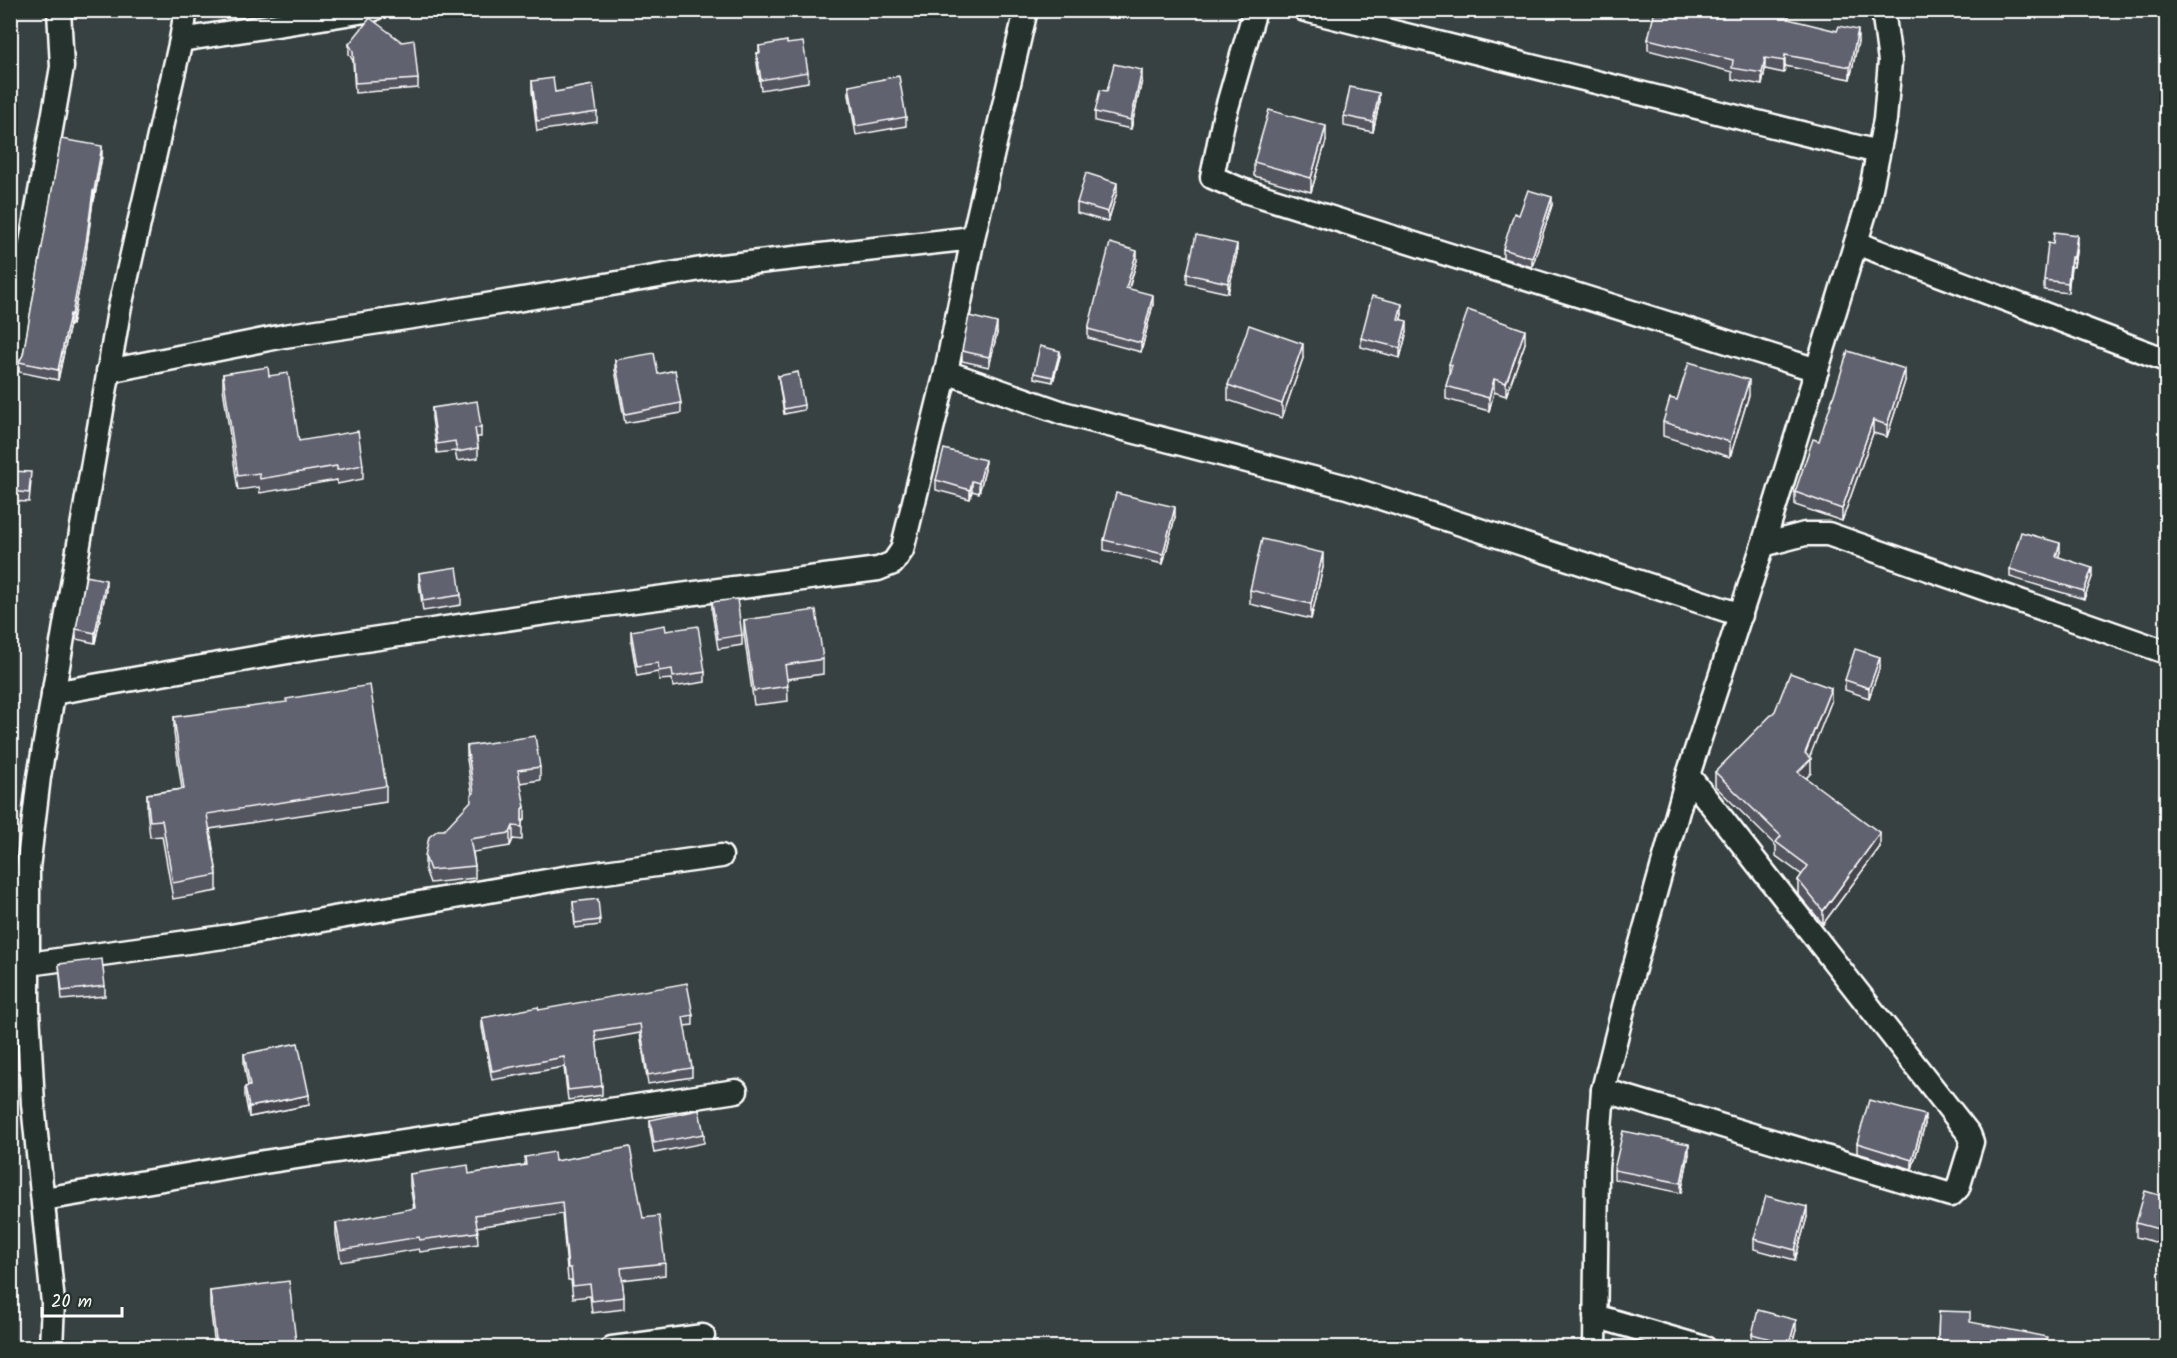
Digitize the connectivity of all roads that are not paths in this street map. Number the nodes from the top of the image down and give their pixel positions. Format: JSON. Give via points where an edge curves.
{"nodes":[{"id":1,"x":59,"y":10,"type":"edge"},
{"id":2,"x":186,"y":10,"type":"edge"},
{"id":3,"x":372,"y":10,"type":"edge"},
{"id":4,"x":1026,"y":10,"type":"edge"},
{"id":5,"x":1255,"y":10,"type":"edge"},
{"id":6,"x":1305,"y":10,"type":"edge"},
{"id":7,"x":1883,"y":10,"type":"edge"},
{"id":8,"x":181,"y":40,"type":"junction"},
{"id":9,"x":1878,"y":152,"type":"junction"},
{"id":10,"x":973,"y":238,"type":"junction"},
{"id":11,"x":1856,"y":243,"type":"junction"},
{"id":12,"x":2166,"y":360,"type":"edge"},
{"id":13,"x":10,"y":362,"type":"edge"},
{"id":14,"x":1817,"y":370,"type":"junction"},
{"id":15,"x":108,"y":371,"type":"junction"},
{"id":16,"x":946,"y":372,"type":"junction"},
{"id":17,"x":1763,"y":545,"type":"junction"},
{"id":18,"x":1741,"y":615,"type":"junction"},
{"id":19,"x":2166,"y":652,"type":"edge"},
{"id":20,"x":53,"y":693,"type":"junction"},
{"id":21,"x":1688,"y":775,"type":"junction"},
{"id":22,"x":721,"y":856,"type":"dead end"},
{"id":23,"x":29,"y":964,"type":"junction"},
{"id":24,"x":1603,"y":1089,"type":"junction"},
{"id":25,"x":736,"y":1091,"type":"dead end"},
{"id":26,"x":44,"y":1199,"type":"junction"},
{"id":27,"x":1595,"y":1316,"type":"junction"},
{"id":28,"x":703,"y":1336,"type":"dead end"},
{"id":29,"x":51,"y":1347,"type":"edge"},
{"id":30,"x":612,"y":1347,"type":"edge"},
{"id":31,"x":1595,"y":1347,"type":"edge"},
{"id":32,"x":1705,"y":1347,"type":"edge"}],
"edges":[{"from":1,"to":13,"type":"street","via":[[62,67]]},
{"from":2,"to":8,"type":"street"},
{"from":3,"to":8,"type":"street"},
{"from":4,"to":10,"type":"street"},
{"from":5,"to":14,"type":"street","via":[[1224,118],[1212,177],[1242,190]]},
{"from":6,"to":9,"type":"street"},
{"from":7,"to":9,"type":"street","via":[[1890,61]]},
{"from":8,"to":15,"type":"street"},
{"from":9,"to":11,"type":"street"},
{"from":10,"to":15,"type":"street","via":[[713,267],[284,336]]},
{"from":10,"to":16,"type":"street"},
{"from":11,"to":12,"type":"street"},
{"from":11,"to":14,"type":"street"},
{"from":14,"to":17,"type":"street"},
{"from":15,"to":20,"type":"street"},
{"from":16,"to":18,"type":"street","via":[[1063,413],[1347,487]]},
{"from":16,"to":20,"type":"street","via":[[902,550],[893,563],[878,569],[305,649]]},
{"from":17,"to":18,"type":"street"},
{"from":17,"to":19,"type":"street","via":[[1805,534],[1828,534]]},
{"from":18,"to":21,"type":"street"},
{"from":20,"to":23,"type":"street","via":[[28,868]]},
{"from":21,"to":24,"type":"street"},
{"from":21,"to":24,"type":"street","via":[[1972,1142],[1958,1188],[1951,1195]]},
{"from":22,"to":23,"type":"street","via":[[569,877],[231,936]]},
{"from":23,"to":26,"type":"street","via":[[33,1104]]},
{"from":24,"to":27,"type":"street","via":[[1597,1170]]},
{"from":25,"to":26,"type":"street"},
{"from":26,"to":29,"type":"street","via":[[53,1303]]},
{"from":27,"to":31,"type":"street"},
{"from":27,"to":32,"type":"street"},
{"from":28,"to":30,"type":"street"}]}
